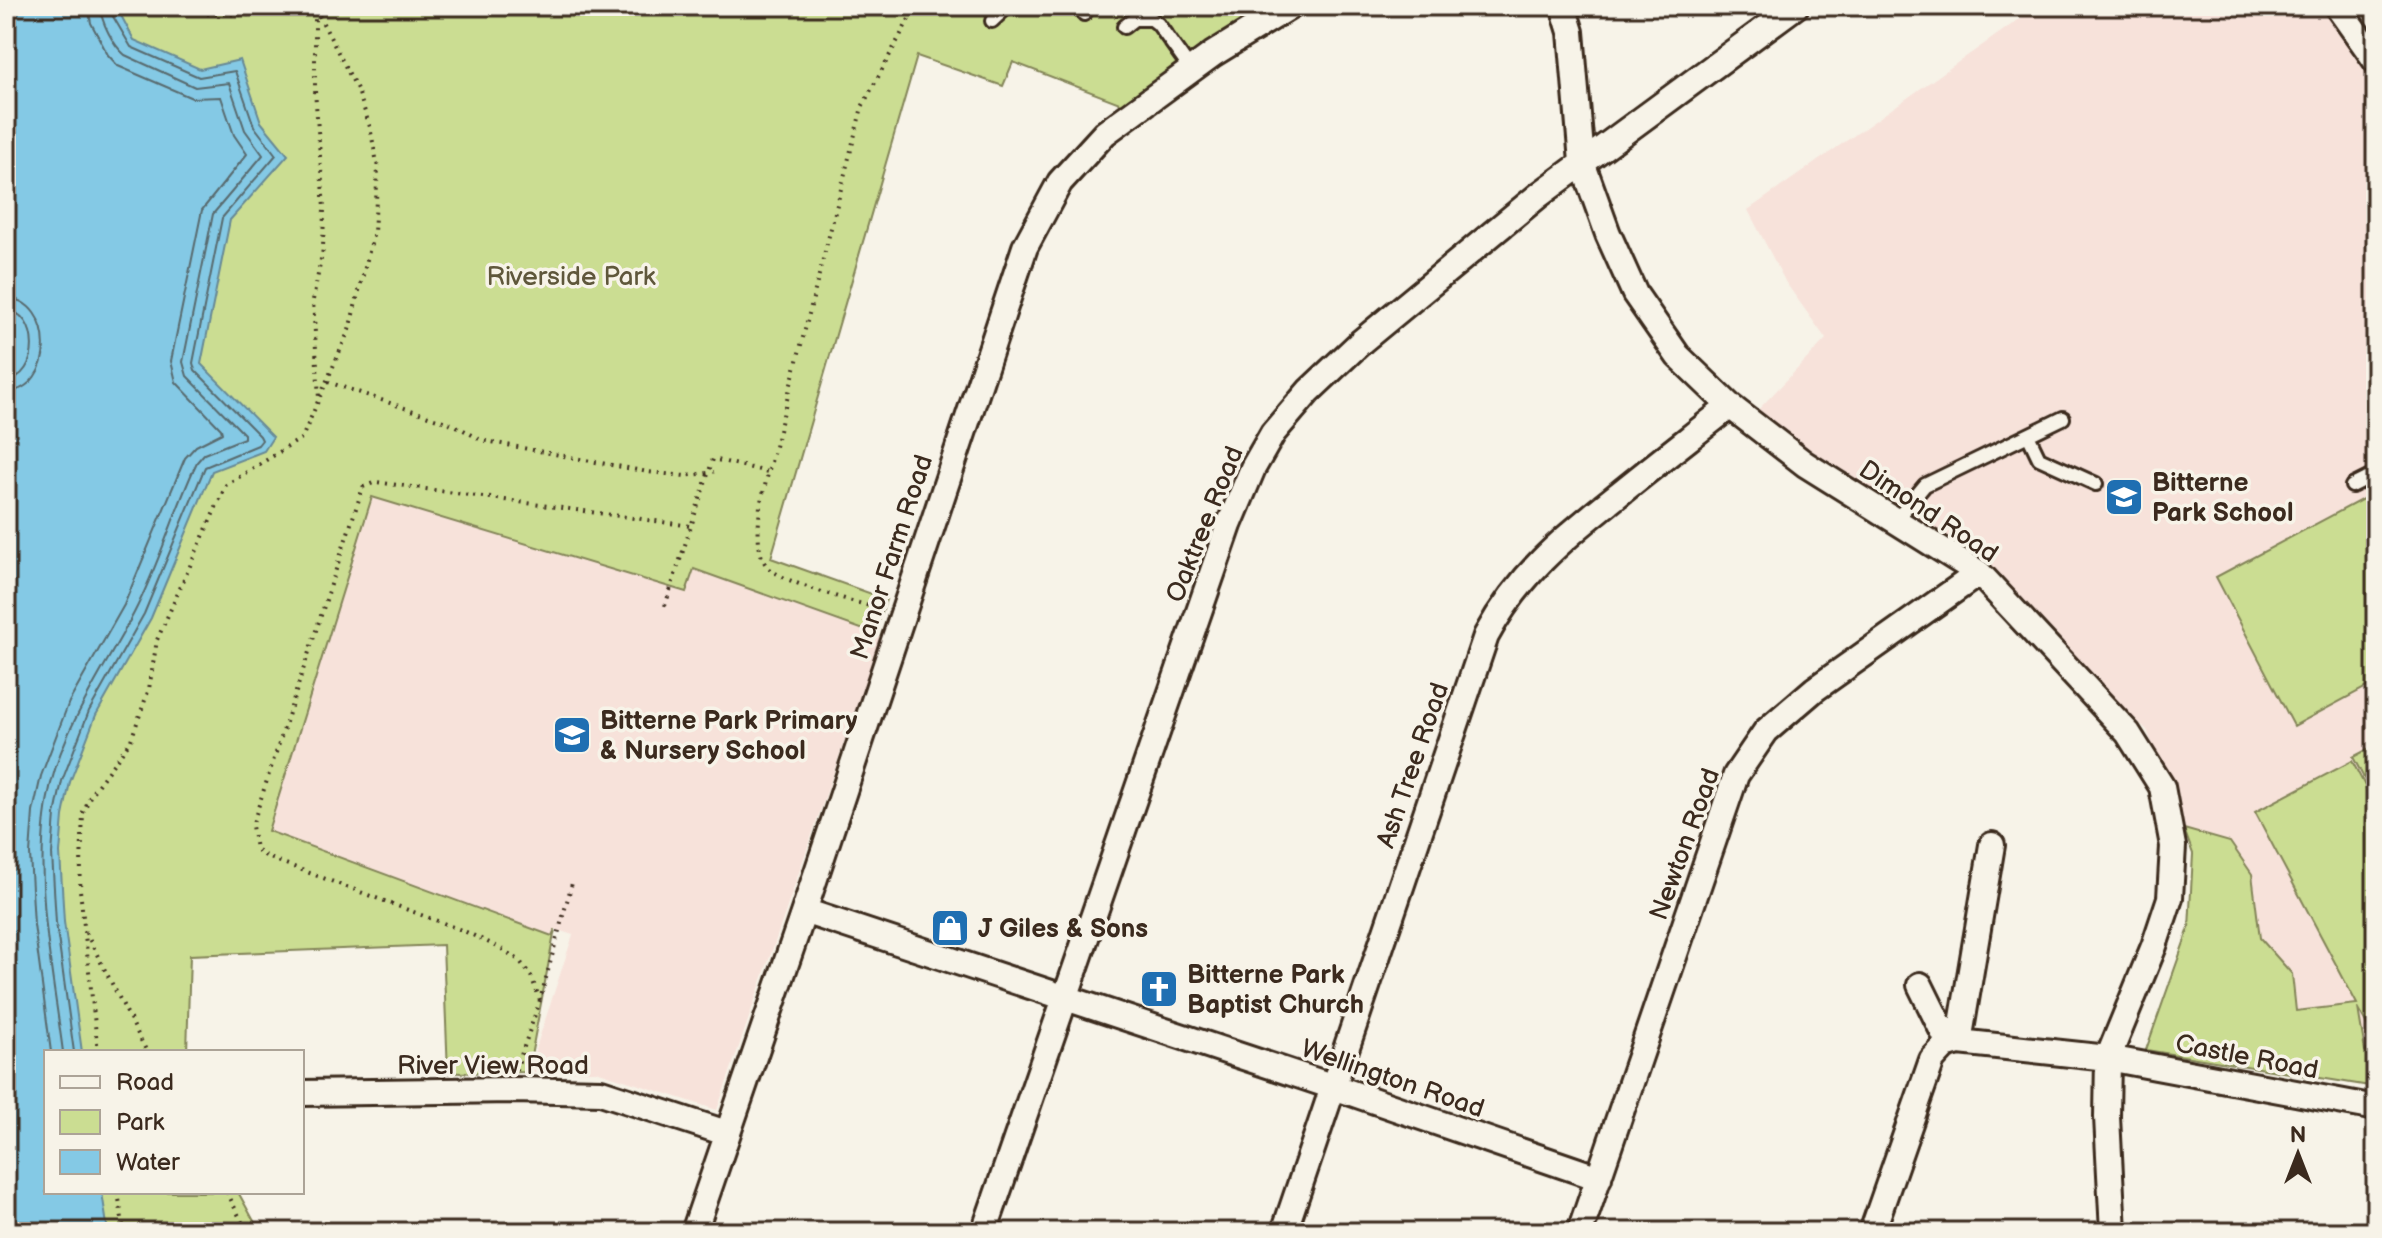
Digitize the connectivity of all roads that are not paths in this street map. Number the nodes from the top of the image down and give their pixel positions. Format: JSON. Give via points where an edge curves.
{"nodes":[{"id":1,"x":1008,"y":6,"type":"edge"},
{"id":2,"x":1135,"y":6,"type":"edge"},
{"id":3,"x":1291,"y":6,"type":"edge"},
{"id":4,"x":1796,"y":6,"type":"edge"},
{"id":5,"x":2337,"y":6,"type":"edge"},
{"id":6,"x":1564,"y":7,"type":"edge"},
{"id":7,"x":1152,"y":19,"type":"junction"},
{"id":8,"x":992,"y":21,"type":"dead end"},
{"id":9,"x":1124,"y":27,"type":"dead end"},
{"id":10,"x":2376,"y":61,"type":"edge"},
{"id":11,"x":1191,"y":70,"type":"junction"},
{"id":12,"x":1582,"y":162,"type":"junction"},
{"id":13,"x":1730,"y":406,"type":"junction"},
{"id":14,"x":2063,"y":418,"type":"dead end"},
{"id":15,"x":2028,"y":435,"type":"junction"},
{"id":16,"x":2376,"y":474,"type":"edge"},
{"id":17,"x":2096,"y":484,"type":"dead end"},
{"id":18,"x":2352,"y":486,"type":"dead end"},
{"id":19,"x":1895,"y":521,"type":"junction"},
{"id":20,"x":1979,"y":573,"type":"junction"},
{"id":21,"x":1992,"y":845,"type":"dead end"},
{"id":22,"x":804,"y":911,"type":"junction"},
{"id":23,"x":1920,"y":985,"type":"dead end"},
{"id":24,"x":1065,"y":998,"type":"junction"},
{"id":25,"x":1954,"y":1043,"type":"junction"},
{"id":26,"x":2108,"y":1058,"type":"junction"},
{"id":27,"x":1334,"y":1087,"type":"junction"},
{"id":28,"x":304,"y":1093,"type":"edge"},
{"id":29,"x":2376,"y":1108,"type":"edge"},
{"id":30,"x":726,"y":1133,"type":"junction"},
{"id":31,"x":1599,"y":1178,"type":"junction"},
{"id":32,"x":694,"y":1232,"type":"edge"},
{"id":33,"x":984,"y":1232,"type":"edge"},
{"id":34,"x":1284,"y":1232,"type":"edge"},
{"id":35,"x":1580,"y":1232,"type":"edge"},
{"id":36,"x":1872,"y":1232,"type":"edge"},
{"id":37,"x":2113,"y":1232,"type":"edge"}],
"edges":[{"from":1,"to":8,"type":"lane"},
{"from":2,"to":7,"type":"lane"},
{"from":3,"to":11,"type":"street","name":"Manor Farm Road"},
{"from":4,"to":12,"type":"street","name":"Oaktree Road"},
{"from":5,"to":10,"type":"street"},
{"from":6,"to":12,"type":"street","name":"Dimond Road","via":[[1571,32]]},
{"from":7,"to":9,"type":"lane","via":[[1134,19]]},
{"from":7,"to":11,"type":"lane"},
{"from":11,"to":22,"type":"street","name":"Manor Farm Road","via":[[1105,133],[1060,182],[1025,247]]},
{"from":12,"to":13,"type":"street","name":"Dimond Road","via":[[1635,294],[1678,356]]},
{"from":12,"to":24,"type":"street","name":"Oaktree Road","via":[[1362,341],[1273,433],[1229,525]]},
{"from":13,"to":19,"type":"street","name":"Dimond Road","via":[[1805,464]]},
{"from":13,"to":27,"type":"street","name":"Ash Tree Road","via":[[1554,547],[1502,607],[1481,646]]},
{"from":14,"to":15,"type":"lane"},
{"from":15,"to":17,"type":"lane","via":[[2039,458]]},
{"from":15,"to":19,"type":"lane","via":[[1925,485]]},
{"from":16,"to":18,"type":"lane"},
{"from":19,"to":20,"type":"street","name":"Dimond Road"},
{"from":20,"to":26,"type":"street","name":"Dimond Road","via":[[2128,733],[2162,787],[2173,846],[2170,898]]},
{"from":20,"to":31,"type":"street","name":"Newton Road","via":[[1815,689],[1766,731],[1736,775]]},
{"from":21,"to":25,"type":"street"},
{"from":22,"to":24,"type":"street","name":"Wellington Road"},
{"from":22,"to":30,"type":"street","name":"Manor Farm Road"},
{"from":23,"to":25,"type":"street"},
{"from":24,"to":27,"type":"street","name":"Wellington Road"},
{"from":24,"to":33,"type":"street","name":"Oaktree Road"},
{"from":25,"to":26,"type":"street","name":"Castle Road"},
{"from":25,"to":36,"type":"street","via":[[1932,1060]]},
{"from":26,"to":29,"type":"street","name":"Castle Road"},
{"from":26,"to":37,"type":"street","name":"Dimond Road"},
{"from":27,"to":31,"type":"street","name":"Wellington Road"},
{"from":27,"to":34,"type":"street","name":"Ash Tree Road"},
{"from":28,"to":30,"type":"street","name":"River View Road","via":[[601,1092]]},
{"from":30,"to":32,"type":"street","name":"Manor Farm Road"},
{"from":31,"to":35,"type":"street","name":"Newton Road"}]}
